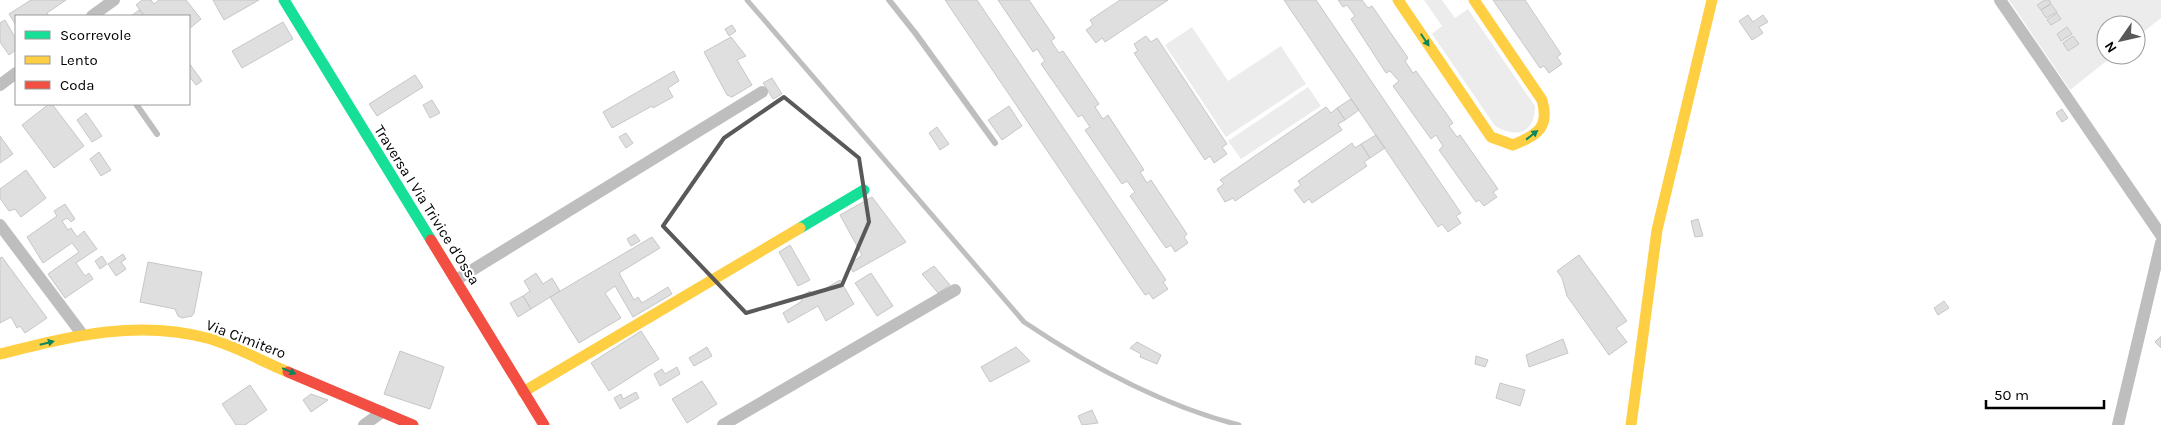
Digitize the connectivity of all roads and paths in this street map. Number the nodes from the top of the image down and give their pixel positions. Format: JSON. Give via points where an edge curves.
{"nodes":[{"id":1,"x":114,"y":0,"type":"edge"},
{"id":2,"x":284,"y":0,"type":"edge"},
{"id":3,"x":889,"y":0,"type":"edge"},
{"id":4,"x":1398,"y":0,"type":"edge"},
{"id":5,"x":1474,"y":0,"type":"edge"},
{"id":6,"x":1712,"y":0,"type":"edge"},
{"id":7,"x":2000,"y":0,"type":"edge"},
{"id":8,"x":93,"y":15,"type":"edge"},
{"id":9,"x":15,"y":74,"type":"edge"},
{"id":10,"x":0,"y":85,"type":"edge"},
{"id":11,"x":762,"y":92,"type":"dead end"},
{"id":12,"x":137,"y":105,"type":"edge"},
{"id":13,"x":157,"y":134,"type":"dead end"},
{"id":14,"x":995,"y":143,"type":"dead end"},
{"id":15,"x":864,"y":190,"type":"dead end"},
{"id":16,"x":0,"y":225,"type":"edge"},
{"id":17,"x":2161,"y":235,"type":"edge"},
{"id":18,"x":2161,"y":243,"type":"edge"},
{"id":19,"x":456,"y":280,"type":"junction"},
{"id":20,"x":956,"y":290,"type":"dead end"},
{"id":21,"x":82,"y":334,"type":"junction"},
{"id":22,"x":0,"y":354,"type":"edge"},
{"id":23,"x":523,"y":392,"type":"junction"},
{"id":24,"x":382,"y":412,"type":"junction"},
{"id":25,"x":364,"y":425,"type":"edge"},
{"id":26,"x":413,"y":425,"type":"edge"},
{"id":27,"x":544,"y":425,"type":"edge"},
{"id":28,"x":723,"y":425,"type":"edge"},
{"id":29,"x":1630,"y":425,"type":"edge"},
{"id":30,"x":2118,"y":425,"type":"edge"}],
"edges":[{"from":1,"to":8,"type":"street"},
{"from":2,"to":19,"type":"street","name":"Traversa I Via Trivice d'Ossa"},
{"from":3,"to":14,"type":"lane"},
{"from":4,"to":5,"type":"street","one_way":true,"via":[[1491,137],[1513,145],[1532,137],[1544,124],[1547,112]]},
{"from":6,"to":29,"type":"street","via":[[1658,230]]},
{"from":7,"to":17,"type":"street"},
{"from":9,"to":10,"type":"street"},
{"from":11,"to":19,"type":"street"},
{"from":12,"to":13,"type":"lane"},
{"from":15,"to":23,"type":"street"},
{"from":16,"to":21,"type":"street"},
{"from":18,"to":30,"type":"street"},
{"from":19,"to":23,"type":"street","name":"Traversa I Via Trivice d'Ossa"},
{"from":20,"to":28,"type":"street"},
{"from":22,"to":21,"type":"street","name":"Via Cimitero","one_way":true},
{"from":21,"to":24,"type":"street","name":"Via Cimitero","one_way":true,"via":[[169,330],[208,338]]},
{"from":23,"to":27,"type":"street","name":"Traversa I Via Trivice d'Ossa"},
{"from":24,"to":25,"type":"street"},
{"from":24,"to":26,"type":"street","name":"Via Cimitero"}]}
